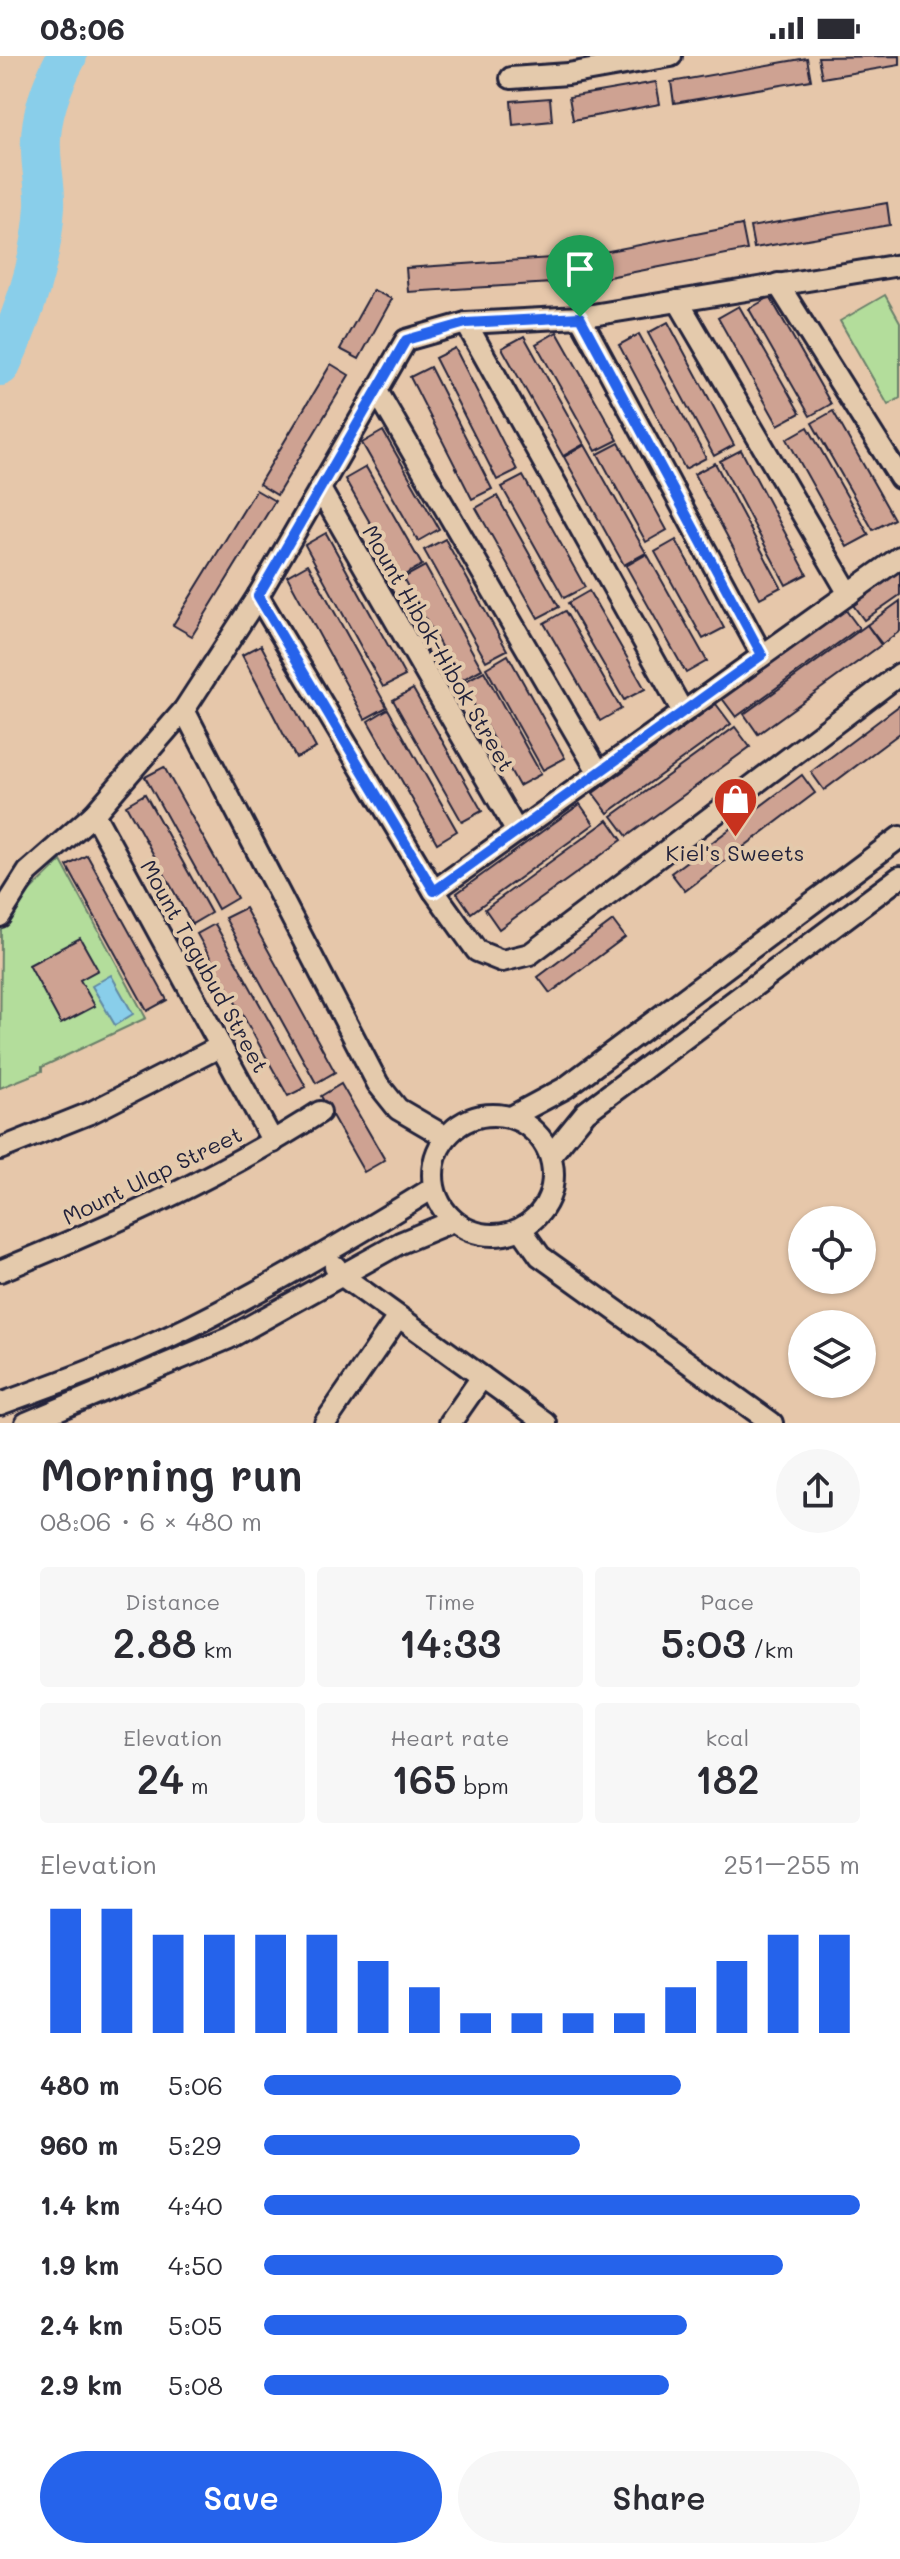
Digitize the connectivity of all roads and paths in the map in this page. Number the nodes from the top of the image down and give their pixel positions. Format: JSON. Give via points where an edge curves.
{"nodes":[{"id":1,"x":671,"y":56,"type":"edge"},
{"id":2,"x":568,"y":65,"type":"edge"},
{"id":3,"x":511,"y":78,"type":"dead end"},
{"id":4,"x":900,"y":265,"type":"edge"},
{"id":5,"x":778,"y":284,"type":"junction"},
{"id":6,"x":678,"y":301,"type":"junction"},
{"id":7,"x":580,"y":317,"type":"junction"},
{"id":8,"x":466,"y":323,"type":"junction"},
{"id":9,"x":377,"y":391,"type":"junction"},
{"id":10,"x":900,"y":478,"type":"edge"},
{"id":11,"x":320,"y":489,"type":"junction"},
{"id":12,"x":900,"y":557,"type":"edge"},
{"id":13,"x":849,"y":594,"type":"junction"},
{"id":14,"x":258,"y":596,"type":"junction"},
{"id":15,"x":762,"y":655,"type":"junction"},
{"id":16,"x":900,"y":674,"type":"edge"},
{"id":17,"x":184,"y":710,"type":"junction"},
{"id":18,"x":683,"y":712,"type":"junction"},
{"id":19,"x":599,"y":773,"type":"junction"},
{"id":20,"x":94,"y":814,"type":"junction"},
{"id":21,"x":517,"y":832,"type":"junction"},
{"id":22,"x":900,"y":837,"type":"edge"},
{"id":23,"x":900,"y":877,"type":"edge"},
{"id":24,"x":434,"y":891,"type":"junction"},
{"id":25,"x":0,"y":916,"type":"edge"},
{"id":26,"x":221,"y":1046,"type":"junction"},
{"id":27,"x":320,"y":1112,"type":"dead end"},
{"id":28,"x":511,"y":1117,"type":"junction"},
{"id":29,"x":446,"y":1137,"type":"junction"},
{"id":30,"x":273,"y":1142,"type":"junction"},
{"id":31,"x":0,"y":1149,"type":"edge"},
{"id":32,"x":551,"y":1155,"type":"junction"},
{"id":33,"x":433,"y":1188,"type":"junction"},
{"id":34,"x":453,"y":1221,"type":"junction"},
{"id":35,"x":521,"y":1229,"type":"junction"},
{"id":36,"x":326,"y":1254,"type":"junction"},
{"id":37,"x":0,"y":1271,"type":"edge"},
{"id":38,"x":341,"y":1275,"type":"junction"},
{"id":39,"x":398,"y":1317,"type":"junction"},
{"id":40,"x":482,"y":1377,"type":"junction"},
{"id":41,"x":0,"y":1404,"type":"edge"},
{"id":42,"x":26,"y":1423,"type":"edge"},
{"id":43,"x":325,"y":1423,"type":"edge"},
{"id":44,"x":450,"y":1423,"type":"edge"},
{"id":45,"x":546,"y":1423,"type":"edge"},
{"id":46,"x":772,"y":1423,"type":"edge"}],
"edges":[{"from":1,"to":2,"type":"street"},
{"from":2,"to":3,"type":"street"},
{"from":4,"to":5,"type":"street"},
{"from":5,"to":6,"type":"street"},
{"from":5,"to":10,"type":"street"},
{"from":6,"to":7,"type":"street"},
{"from":6,"to":13,"type":"street"},
{"from":7,"to":8,"type":"street"},
{"from":7,"to":15,"type":"street"},
{"from":8,"to":9,"type":"street","via":[[406,340]]},
{"from":8,"to":18,"type":"street"},
{"from":9,"to":11,"type":"street"},
{"from":9,"to":19,"type":"street"},
{"from":11,"to":14,"type":"street"},
{"from":11,"to":21,"type":"street","name":"Mount Hibok-Hibok Street"},
{"from":12,"to":13,"type":"street"},
{"from":13,"to":15,"type":"street"},
{"from":14,"to":17,"type":"street"},
{"from":14,"to":24,"type":"street"},
{"from":15,"to":18,"type":"street"},
{"from":16,"to":24,"type":"street","via":[[530,954],[502,961],[477,951]]},
{"from":17,"to":20,"type":"street"},
{"from":17,"to":29,"type":"street","via":[[378,1084],[398,1109]]},
{"from":18,"to":19,"type":"street"},
{"from":19,"to":21,"type":"street"},
{"from":20,"to":25,"type":"street","via":[[28,872]]},
{"from":20,"to":26,"type":"street","name":"Mount Tagubud Street"},
{"from":21,"to":24,"type":"street"},
{"from":22,"to":28,"type":"street","via":[[565,1088]]},
{"from":23,"to":32,"type":"street","via":[[586,1112]]},
{"from":26,"to":30,"type":"street","name":"Mount Tagubud Street"},
{"from":26,"to":31,"type":"street","via":[[90,1113]]},
{"from":27,"to":30,"type":"street","name":"Mount Ulap Street"},
{"from":28,"to":29,"type":"street","via":[[475,1117]]},
{"from":28,"to":32,"type":"street","via":[[542,1138]]},
{"from":29,"to":33,"type":"street","via":[[432,1170]]},
{"from":30,"to":37,"type":"street","name":"Mount Ulap Street","via":[[108,1227]]},
{"from":32,"to":35,"type":"street","via":[[551,1194],[542,1212]]},
{"from":33,"to":34,"type":"street"},
{"from":33,"to":36,"type":"street"},
{"from":34,"to":35,"type":"street","via":[[490,1236]]},
{"from":34,"to":38,"type":"street"},
{"from":35,"to":46,"type":"street","via":[[540,1256]]},
{"from":36,"to":38,"type":"street"},
{"from":36,"to":41,"type":"street","via":[[141,1349]]},
{"from":38,"to":39,"type":"street"},
{"from":38,"to":42,"type":"street","via":[[229,1338]]},
{"from":39,"to":40,"type":"street"},
{"from":39,"to":43,"type":"street"},
{"from":40,"to":44,"type":"street"},
{"from":40,"to":45,"type":"street"}]}
